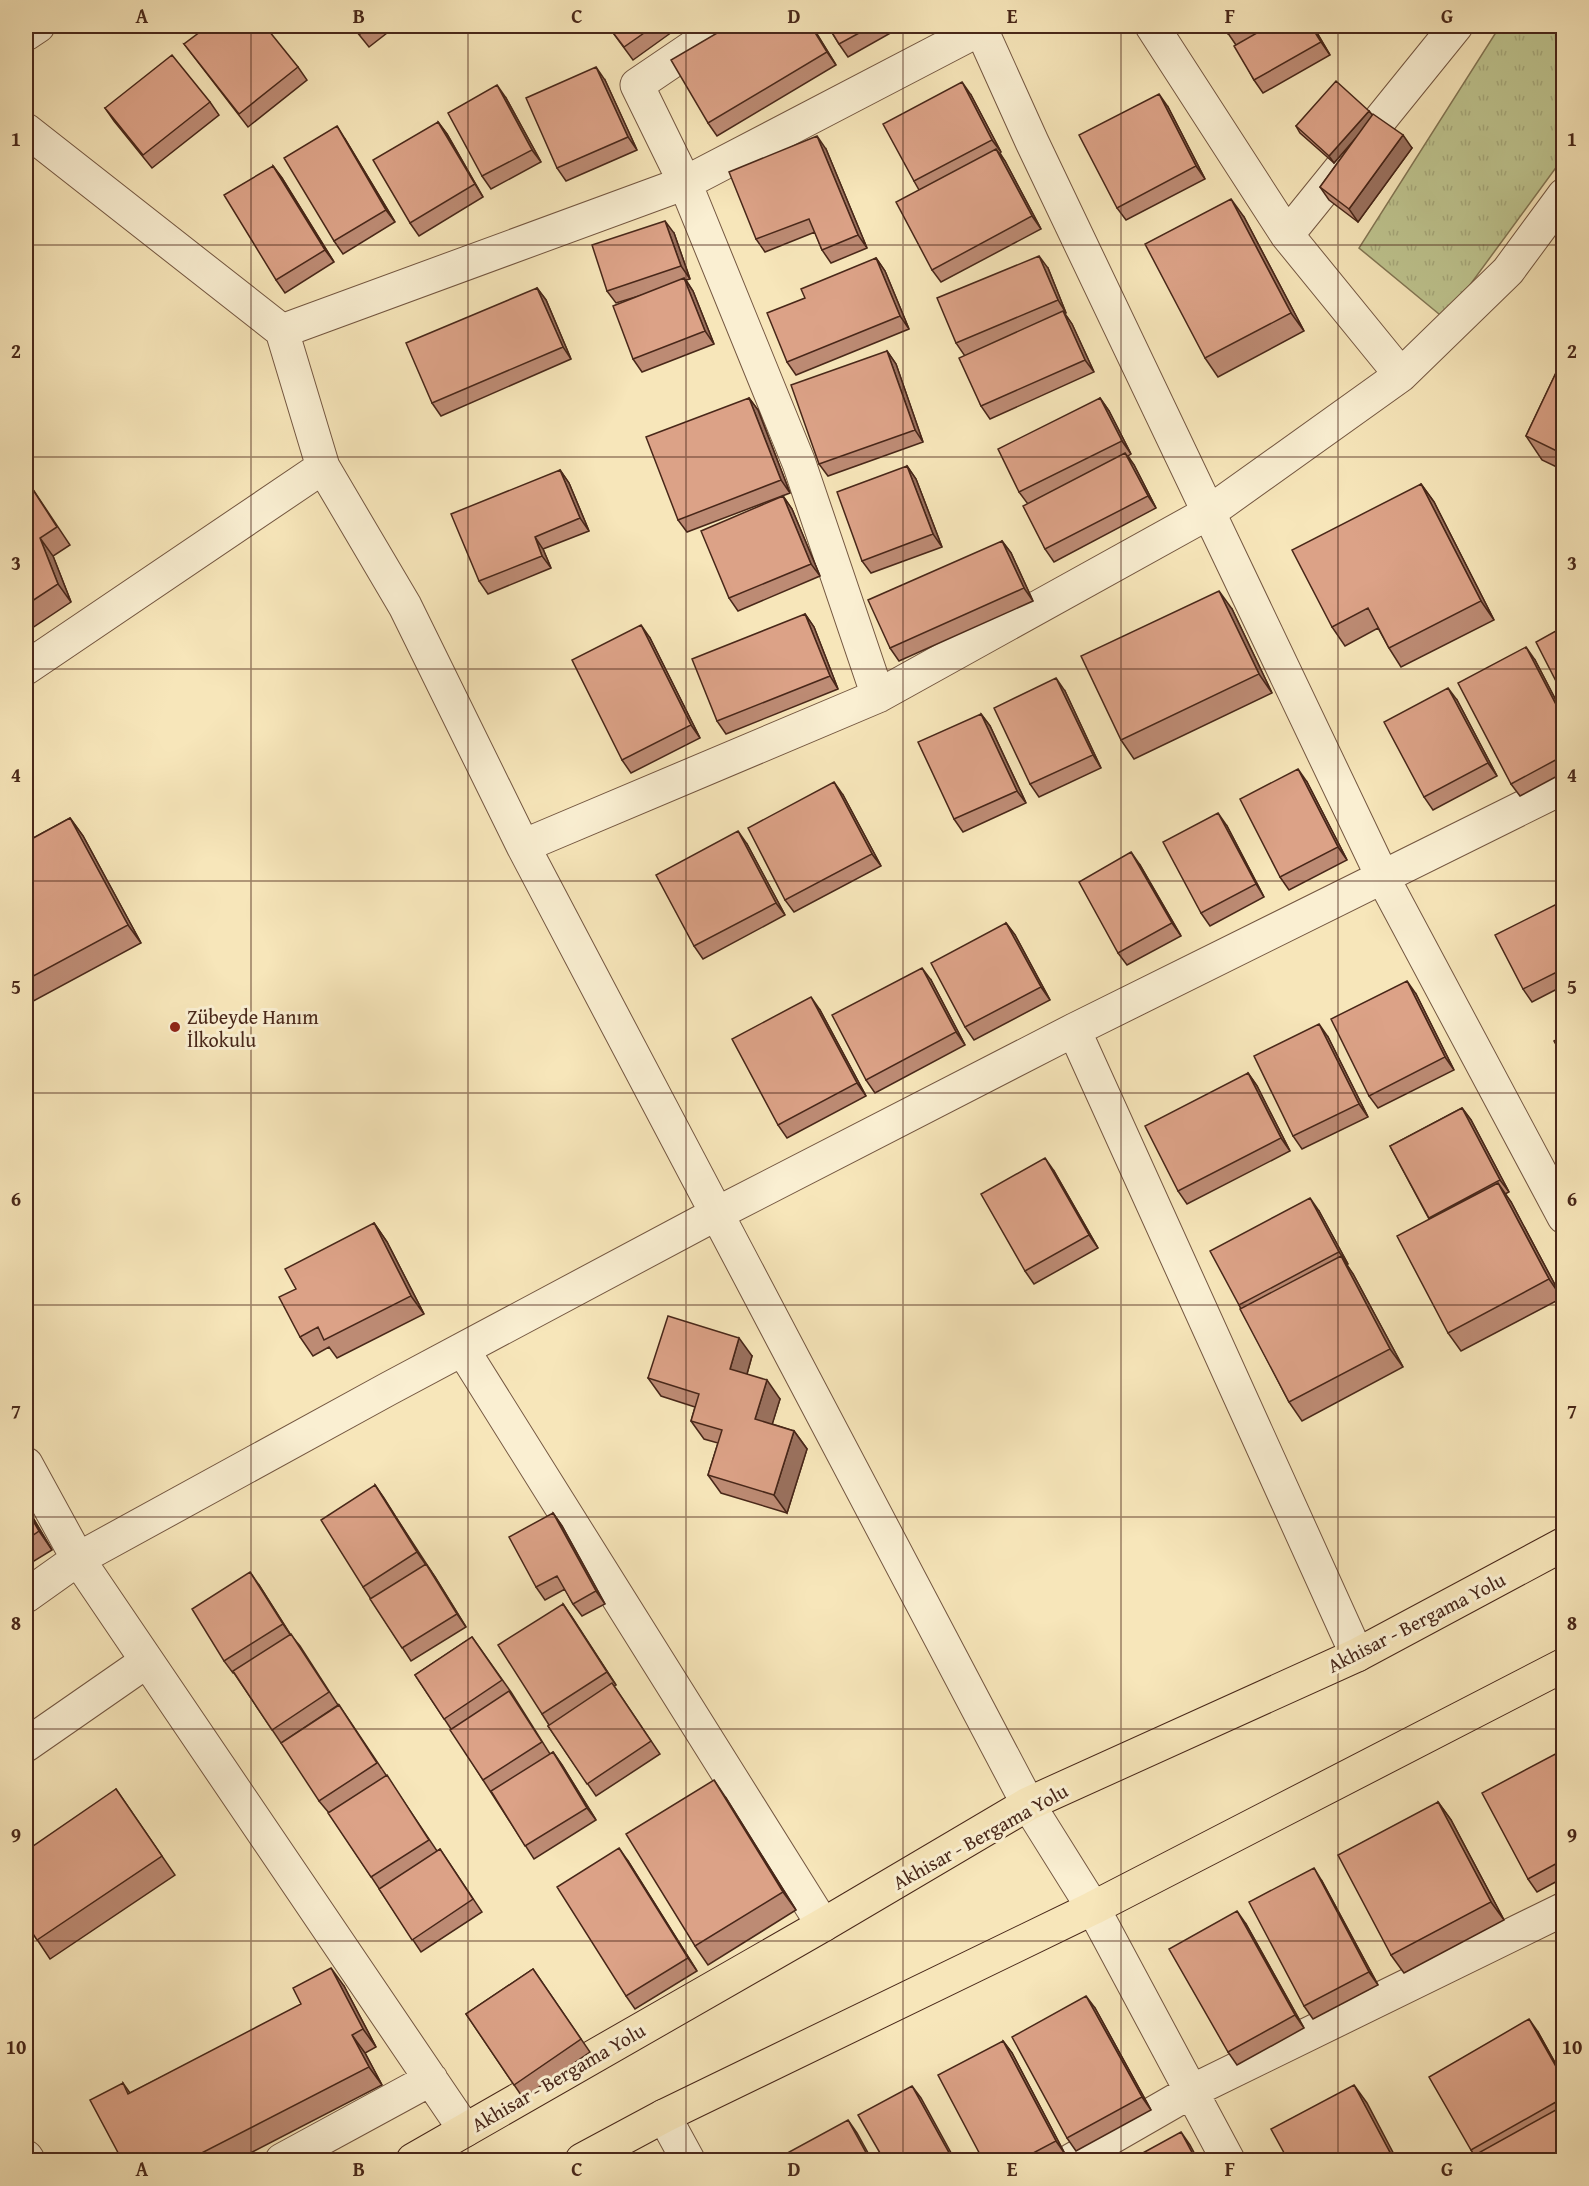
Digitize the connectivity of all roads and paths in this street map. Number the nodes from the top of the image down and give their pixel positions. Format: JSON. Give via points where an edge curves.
{"nodes":[{"id":1,"x":38,"y":26,"type":"edge"},
{"id":2,"x":724,"y":26,"type":"edge"},
{"id":3,"x":1152,"y":26,"type":"edge"},
{"id":4,"x":1456,"y":26,"type":"edge"},
{"id":5,"x":983,"y":27,"type":"edge"},
{"id":6,"x":26,"y":34,"type":"edge"},
{"id":7,"x":26,"y":130,"type":"edge"},
{"id":8,"x":685,"y":183,"type":"junction"},
{"id":9,"x":1563,"y":195,"type":"edge"},
{"id":10,"x":1287,"y":235,"type":"junction"},
{"id":11,"x":282,"y":331,"type":"junction"},
{"id":12,"x":1401,"y":375,"type":"junction"},
{"id":13,"x":323,"y":467,"type":"junction"},
{"id":14,"x":1208,"y":513,"type":"junction"},
{"id":15,"x":26,"y":668,"type":"edge"},
{"id":16,"x":878,"y":696,"type":"junction"},
{"id":17,"x":1563,"y":788,"type":"edge"},
{"id":18,"x":523,"y":846,"type":"junction"},
{"id":19,"x":1383,"y":878,"type":"junction"},
{"id":20,"x":1074,"y":1030,"type":"junction"},
{"id":21,"x":716,"y":1214,"type":"junction"},
{"id":22,"x":1563,"y":1217,"type":"edge"},
{"id":23,"x":463,"y":1350,"type":"junction"},
{"id":24,"x":26,"y":1464,"type":"edge"},
{"id":25,"x":1563,"y":1544,"type":"edge"},
{"id":26,"x":78,"y":1558,"type":"junction"},
{"id":27,"x":26,"y":1596,"type":"edge"},
{"id":28,"x":1357,"y":1655,"type":"junction"},
{"id":29,"x":147,"y":1661,"type":"junction"},
{"id":30,"x":1563,"y":1665,"type":"edge"},
{"id":31,"x":26,"y":1745,"type":"edge"},
{"id":32,"x":1028,"y":1804,"type":"junction"},
{"id":33,"x":1093,"y":1908,"type":"junction"},
{"id":34,"x":1563,"y":1909,"type":"edge"},
{"id":35,"x":823,"y":1925,"type":"junction"},
{"id":36,"x":431,"y":2079,"type":"junction"},
{"id":37,"x":1192,"y":2091,"type":"junction"},
{"id":38,"x":664,"y":2116,"type":"junction"},
{"id":39,"x":465,"y":2130,"type":"junction"},
{"id":40,"x":282,"y":2160,"type":"edge"},
{"id":41,"x":413,"y":2160,"type":"edge"},
{"id":42,"x":582,"y":2160,"type":"edge"},
{"id":43,"x":688,"y":2160,"type":"edge"},
{"id":44,"x":1072,"y":2160,"type":"edge"},
{"id":45,"x":1228,"y":2160,"type":"edge"}],
"edges":[{"from":1,"to":6,"type":"street"},
{"from":2,"to":8,"type":"street","via":[[637,85]]},
{"from":3,"to":10,"type":"street"},
{"from":4,"to":10,"type":"street"},
{"from":5,"to":8,"type":"street"},
{"from":5,"to":14,"type":"street","via":[[1032,142]]},
{"from":7,"to":11,"type":"street"},
{"from":8,"to":11,"type":"street"},
{"from":8,"to":16,"type":"street","via":[[799,463]]},
{"from":9,"to":12,"type":"street","via":[[1508,271]]},
{"from":10,"to":12,"type":"street"},
{"from":11,"to":13,"type":"street"},
{"from":12,"to":14,"type":"street"},
{"from":13,"to":15,"type":"street"},
{"from":13,"to":18,"type":"street","via":[[405,606]]},
{"from":14,"to":16,"type":"street"},
{"from":14,"to":19,"type":"street"},
{"from":16,"to":18,"type":"street"},
{"from":17,"to":19,"type":"street"},
{"from":18,"to":21,"type":"street"},
{"from":19,"to":20,"type":"street"},
{"from":19,"to":22,"type":"street"},
{"from":20,"to":21,"type":"street"},
{"from":20,"to":28,"type":"street"},
{"from":21,"to":23,"type":"street"},
{"from":21,"to":32,"type":"street"},
{"from":23,"to":26,"type":"street"},
{"from":23,"to":35,"type":"street"},
{"from":24,"to":26,"type":"street"},
{"from":25,"to":28,"type":"main road","name":"Akhisar - Bergama Yolu"},
{"from":26,"to":27,"type":"street"},
{"from":26,"to":29,"type":"street"},
{"from":28,"to":32,"type":"main road","name":"Akhisar - Bergama Yolu"},
{"from":29,"to":31,"type":"street"},
{"from":29,"to":36,"type":"street"},
{"from":30,"to":33,"type":"main road"},
{"from":32,"to":33,"type":"street"},
{"from":32,"to":35,"type":"main road","name":"Akhisar - Bergama Yolu"},
{"from":33,"to":37,"type":"street"},
{"from":33,"to":38,"type":"main road"},
{"from":34,"to":37,"type":"street"},
{"from":35,"to":39,"type":"main road","name":"Akhisar - Bergama Yolu"},
{"from":36,"to":39,"type":"street"},
{"from":36,"to":40,"type":"street"},
{"from":37,"to":44,"type":"street"},
{"from":37,"to":45,"type":"street"},
{"from":38,"to":42,"type":"main road"},
{"from":38,"to":43,"type":"street"},
{"from":39,"to":41,"type":"main road","name":"Akhisar - Bergama Yolu"}]}
